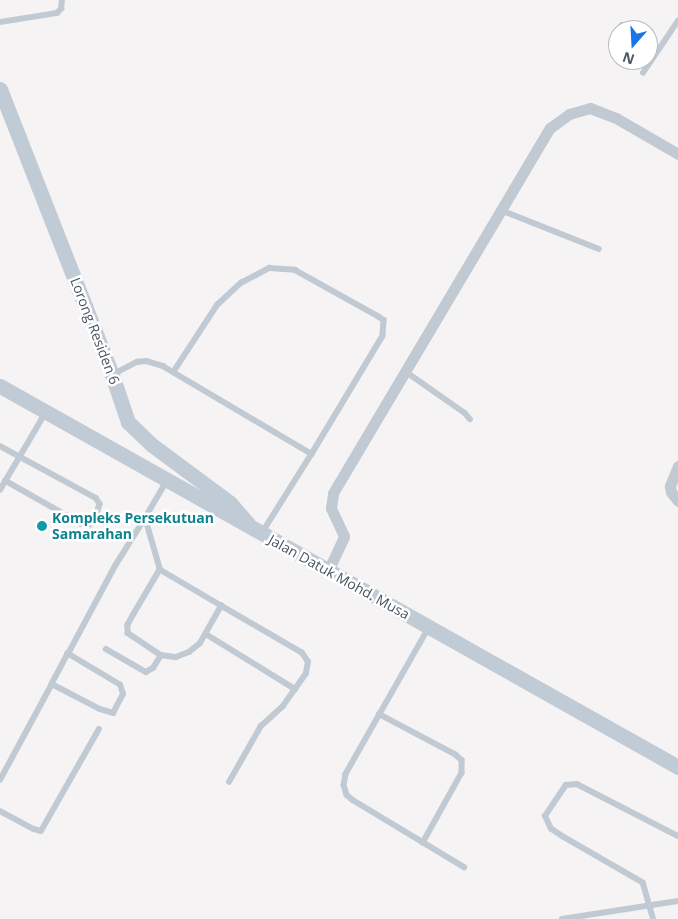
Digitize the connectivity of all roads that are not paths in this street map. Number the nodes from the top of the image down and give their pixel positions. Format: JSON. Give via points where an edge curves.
{"nodes":[{"id":1,"x":62,"y":0,"type":"edge"},
{"id":2,"x":678,"y":20,"type":"edge"},
{"id":3,"x":0,"y":22,"type":"edge"},
{"id":4,"x":658,"y":50,"type":"edge"},
{"id":5,"x":644,"y":70,"type":"edge"},
{"id":6,"x":642,"y":73,"type":"dead end"},
{"id":7,"x":0,"y":88,"type":"edge"},
{"id":8,"x":678,"y":154,"type":"edge"},
{"id":9,"x":503,"y":211,"type":"junction"},
{"id":10,"x":599,"y":249,"type":"dead end"},
{"id":11,"x":174,"y":371,"type":"junction"},
{"id":12,"x":405,"y":371,"type":"junction"},
{"id":13,"x":112,"y":375,"type":"junction"},
{"id":14,"x":0,"y":386,"type":"edge"},
{"id":15,"x":47,"y":412,"type":"junction"},
{"id":16,"x":470,"y":419,"type":"dead end"},
{"id":17,"x":0,"y":446,"type":"edge"},
{"id":18,"x":312,"y":454,"type":"junction"},
{"id":19,"x":19,"y":456,"type":"junction"},
{"id":20,"x":678,"y":466,"type":"edge"},
{"id":21,"x":166,"y":481,"type":"junction"},
{"id":22,"x":5,"y":482,"type":"junction"},
{"id":23,"x":0,"y":490,"type":"edge"},
{"id":24,"x":678,"y":501,"type":"edge"},
{"id":25,"x":145,"y":518,"type":"junction"},
{"id":26,"x":256,"y":531,"type":"junction"},
{"id":27,"x":160,"y":570,"type":"junction"},
{"id":28,"x":328,"y":571,"type":"junction"},
{"id":29,"x":221,"y":606,"type":"junction"},
{"id":30,"x":429,"y":628,"type":"junction"},
{"id":31,"x":206,"y":634,"type":"junction"},
{"id":32,"x":106,"y":649,"type":"dead end"},
{"id":33,"x":68,"y":654,"type":"junction"},
{"id":34,"x":161,"y":655,"type":"junction"},
{"id":35,"x":52,"y":684,"type":"junction"},
{"id":36,"x":295,"y":689,"type":"junction"},
{"id":37,"x":379,"y":714,"type":"junction"},
{"id":38,"x":99,"y":729,"type":"dead end"},
{"id":39,"x":678,"y":767,"type":"edge"},
{"id":40,"x":0,"y":780,"type":"edge"},
{"id":41,"x":229,"y":782,"type":"dead end"},
{"id":42,"x":0,"y":811,"type":"edge"},
{"id":43,"x":678,"y":836,"type":"edge"},
{"id":44,"x":423,"y":844,"type":"junction"},
{"id":45,"x":464,"y":867,"type":"dead end"},
{"id":46,"x":678,"y":901,"type":"edge"},
{"id":47,"x":650,"y":905,"type":"junction"},
{"id":48,"x":562,"y":919,"type":"edge"},
{"id":49,"x":653,"y":919,"type":"edge"}],
"edges":[{"from":1,"to":3,"type":"lane","via":[[57,13]]},
{"from":2,"to":4,"type":"lane"},
{"from":5,"to":6,"type":"lane"},
{"from":7,"to":13,"type":"main road","name":"Lorong Residen 6"},
{"from":8,"to":9,"type":"street","via":[[600,111],[590,108],[576,111],[559,119],[550,128]]},
{"from":9,"to":10,"type":"lane"},
{"from":9,"to":12,"type":"street"},
{"from":11,"to":13,"type":"lane","via":[[143,361],[128,365]]},
{"from":11,"to":18,"type":"lane"},
{"from":11,"to":18,"type":"lane","via":[[217,305],[241,282],[269,268],[294,270],[378,316],[384,320],[384,331],[377,346]]},
{"from":12,"to":16,"type":"lane"},
{"from":12,"to":28,"type":"street","via":[[333,494],[331,508],[344,536]]},
{"from":13,"to":26,"type":"main road","name":"Lorong Residen 6","via":[[128,422],[134,429],[230,503]]},
{"from":14,"to":15,"type":"main road","name":"Jalan Datuk Mohd. Musa"},
{"from":15,"to":19,"type":"lane"},
{"from":15,"to":21,"type":"main road","name":"Jalan Datuk Mohd. Musa"},
{"from":17,"to":19,"type":"lane"},
{"from":18,"to":26,"type":"lane"},
{"from":19,"to":22,"type":"lane"},
{"from":19,"to":22,"type":"lane","via":[[96,498],[100,506],[95,521],[86,525],[77,523]]},
{"from":20,"to":24,"type":"street","via":[[670,486]]},
{"from":21,"to":25,"type":"lane"},
{"from":21,"to":26,"type":"main road","name":"Jalan Datuk Mohd. Musa"},
{"from":22,"to":23,"type":"lane"},
{"from":25,"to":27,"type":"lane"},
{"from":25,"to":33,"type":"lane"},
{"from":26,"to":28,"type":"main road","name":"Jalan Datuk Mohd. Musa"},
{"from":27,"to":29,"type":"lane"},
{"from":27,"to":34,"type":"lane","via":[[127,630],[130,637]]},
{"from":28,"to":30,"type":"main road","name":"Jalan Datuk Mohd. Musa"},
{"from":29,"to":31,"type":"lane"},
{"from":29,"to":36,"type":"lane","via":[[306,657],[307,671]]},
{"from":30,"to":37,"type":"lane"},
{"from":30,"to":39,"type":"main road","name":"Jalan Datuk Mohd. Musa"},
{"from":31,"to":34,"type":"lane","via":[[189,652],[176,657]]},
{"from":31,"to":36,"type":"lane"},
{"from":32,"to":34,"type":"lane","via":[[146,672],[153,668]]},
{"from":33,"to":35,"type":"lane"},
{"from":33,"to":35,"type":"lane","via":[[120,685],[123,694],[116,708],[109,713]]},
{"from":35,"to":40,"type":"lane"},
{"from":36,"to":41,"type":"lane","via":[[283,706],[261,726]]},
{"from":37,"to":44,"type":"lane","via":[[346,774],[345,790],[353,800]]},
{"from":37,"to":44,"type":"lane","via":[[462,760],[462,773]]},
{"from":38,"to":42,"type":"lane","via":[[41,831]]},
{"from":43,"to":47,"type":"lane","via":[[577,784],[566,785],[545,816],[552,829],[563,837],[643,883]]},
{"from":44,"to":45,"type":"lane"},
{"from":46,"to":47,"type":"lane"},
{"from":47,"to":48,"type":"lane"},
{"from":47,"to":49,"type":"lane"}]}
